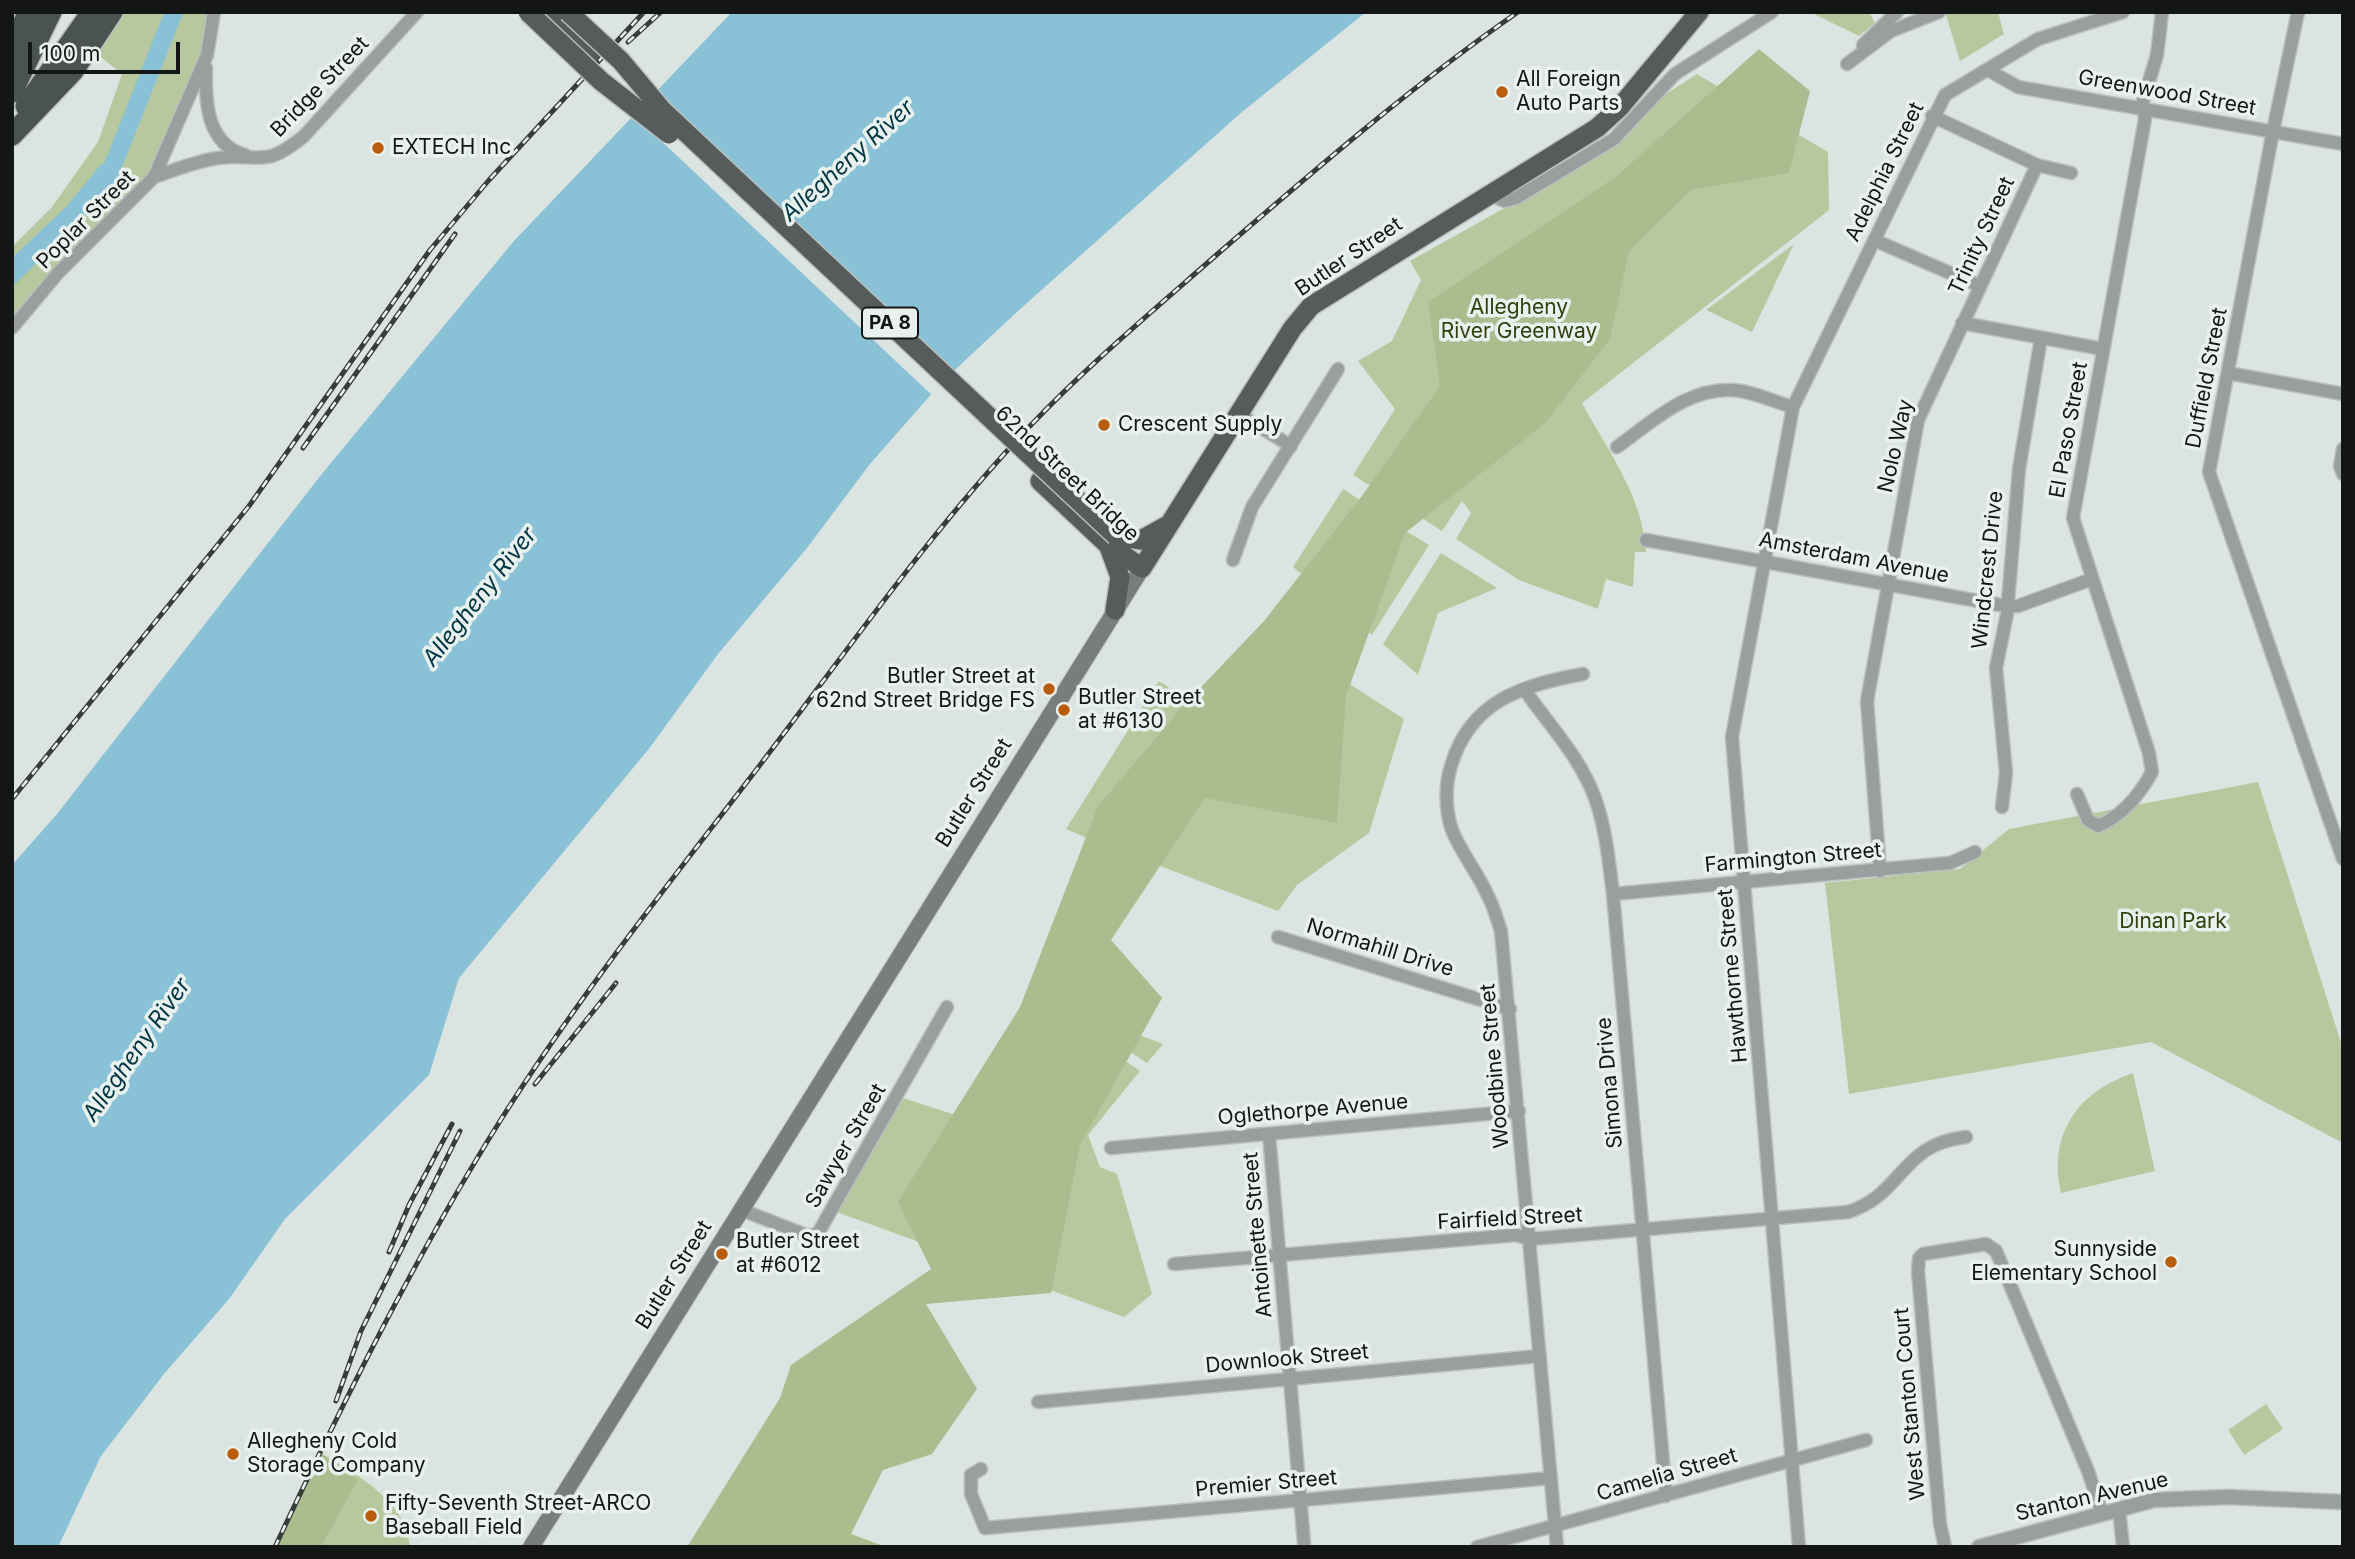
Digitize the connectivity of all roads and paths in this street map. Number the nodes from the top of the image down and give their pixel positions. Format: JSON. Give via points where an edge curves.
{"nodes":[{"id":1,"x":15,"y":12,"type":"edge"},
{"id":2,"x":28,"y":12,"type":"edge"},
{"id":3,"x":51,"y":12,"type":"edge"},
{"id":4,"x":74,"y":12,"type":"edge"},
{"id":5,"x":92,"y":12,"type":"edge"},
{"id":6,"x":112,"y":12,"type":"edge"},
{"id":7,"x":214,"y":12,"type":"edge"},
{"id":8,"x":417,"y":12,"type":"edge"},
{"id":9,"x":528,"y":12,"type":"edge"},
{"id":10,"x":548,"y":12,"type":"edge"},
{"id":11,"x":568,"y":12,"type":"edge"},
{"id":12,"x":1699,"y":12,"type":"edge"},
{"id":13,"x":1772,"y":12,"type":"edge"},
{"id":14,"x":1897,"y":12,"type":"edge"},
{"id":15,"x":1939,"y":12,"type":"edge"},
{"id":16,"x":2123,"y":12,"type":"edge"},
{"id":17,"x":2162,"y":12,"type":"edge"},
{"id":18,"x":2298,"y":12,"type":"edge"},
{"id":19,"x":12,"y":21,"type":"edge"},
{"id":20,"x":12,"y":53,"type":"edge"},
{"id":21,"x":207,"y":55,"type":"junction"},
{"id":22,"x":1988,"y":70,"type":"junction"},
{"id":23,"x":12,"y":92,"type":"edge"},
{"id":24,"x":36,"y":93,"type":"junction"},
{"id":25,"x":2144,"y":109,"type":"junction"},
{"id":26,"x":656,"y":113,"type":"junction"},
{"id":27,"x":1932,"y":116,"type":"junction"},
{"id":28,"x":12,"y":124,"type":"edge"},
{"id":29,"x":2273,"y":131,"type":"junction"},
{"id":30,"x":12,"y":135,"type":"edge"},
{"id":31,"x":2343,"y":144,"type":"edge"},
{"id":32,"x":258,"y":159,"type":"junction"},
{"id":33,"x":2038,"y":165,"type":"junction"},
{"id":34,"x":2071,"y":173,"type":"dead end"},
{"id":35,"x":154,"y":177,"type":"junction"},
{"id":36,"x":1489,"y":195,"type":"junction"},
{"id":37,"x":1874,"y":240,"type":"junction"},
{"id":38,"x":1980,"y":286,"type":"junction"},
{"id":39,"x":1962,"y":323,"type":"junction"},
{"id":40,"x":12,"y":328,"type":"edge"},
{"id":41,"x":2041,"y":338,"type":"junction"},
{"id":42,"x":2103,"y":349,"type":"junction"},
{"id":43,"x":1338,"y":369,"type":"dead end"},
{"id":44,"x":2228,"y":373,"type":"junction"},
{"id":45,"x":2343,"y":394,"type":"edge"},
{"id":46,"x":1793,"y":407,"type":"junction"},
{"id":47,"x":1238,"y":414,"type":"junction"},
{"id":48,"x":1291,"y":446,"type":"junction"},
{"id":49,"x":1617,"y":447,"type":"dead end"},
{"id":50,"x":2343,"y":449,"type":"edge"},
{"id":51,"x":2343,"y":474,"type":"edge"},
{"id":52,"x":1169,"y":524,"type":"junction"},
{"id":53,"x":1646,"y":540,"type":"dead end"},
{"id":54,"x":1120,"y":547,"type":"junction"},
{"id":55,"x":1233,"y":560,"type":"dead end"},
{"id":56,"x":1765,"y":560,"type":"junction"},
{"id":57,"x":1142,"y":568,"type":"junction"},
{"id":58,"x":2092,"y":579,"type":"junction"},
{"id":59,"x":1888,"y":584,"type":"junction"},
{"id":60,"x":2007,"y":606,"type":"junction"},
{"id":61,"x":1115,"y":610,"type":"junction"},
{"id":62,"x":1583,"y":674,"type":"dead end"},
{"id":63,"x":1524,"y":689,"type":"junction"},
{"id":64,"x":2077,"y":794,"type":"dead end"},
{"id":65,"x":2001,"y":807,"type":"dead end"},
{"id":66,"x":1975,"y":852,"type":"dead end"},
{"id":67,"x":2343,"y":859,"type":"edge"},
{"id":68,"x":1880,"y":871,"type":"junction"},
{"id":69,"x":1745,"y":883,"type":"junction"},
{"id":70,"x":1613,"y":894,"type":"junction"},
{"id":71,"x":1279,"y":937,"type":"dead end"},
{"id":72,"x":947,"y":1007,"type":"dead end"},
{"id":73,"x":1510,"y":1009,"type":"junction"},
{"id":74,"x":1519,"y":1111,"type":"junction"},
{"id":75,"x":1269,"y":1134,"type":"junction"},
{"id":76,"x":1966,"y":1137,"type":"dead end"},
{"id":77,"x":1111,"y":1148,"type":"dead end"},
{"id":78,"x":741,"y":1210,"type":"junction"},
{"id":79,"x":1772,"y":1218,"type":"junction"},
{"id":80,"x":1643,"y":1229,"type":"junction"},
{"id":81,"x":1530,"y":1239,"type":"junction"},
{"id":82,"x":1279,"y":1255,"type":"junction"},
{"id":83,"x":1174,"y":1264,"type":"dead end"},
{"id":84,"x":1540,"y":1356,"type":"junction"},
{"id":85,"x":1289,"y":1378,"type":"junction"},
{"id":86,"x":1038,"y":1402,"type":"dead end"},
{"id":87,"x":1866,"y":1440,"type":"dead end"},
{"id":88,"x":1792,"y":1460,"type":"junction"},
{"id":89,"x":981,"y":1469,"type":"dead end"},
{"id":90,"x":1551,"y":1478,"type":"junction"},
{"id":91,"x":1666,"y":1496,"type":"junction"},
{"id":92,"x":1300,"y":1501,"type":"junction"},
{"id":93,"x":2343,"y":1502,"type":"edge"},
{"id":94,"x":2119,"y":1509,"type":"junction"},
{"id":95,"x":2102,"y":1514,"type":"junction"},
{"id":96,"x":1555,"y":1526,"type":"junction"},
{"id":97,"x":1304,"y":1545,"type":"edge"},
{"id":98,"x":531,"y":1547,"type":"edge"},
{"id":99,"x":1477,"y":1547,"type":"edge"},
{"id":100,"x":1557,"y":1547,"type":"edge"},
{"id":101,"x":1799,"y":1547,"type":"edge"},
{"id":102,"x":1945,"y":1547,"type":"edge"},
{"id":103,"x":1979,"y":1547,"type":"edge"},
{"id":104,"x":2123,"y":1547,"type":"edge"}],
"edges":[{"from":1,"to":19,"type":"highway"},
{"from":2,"to":20,"type":"highway"},
{"from":3,"to":23,"type":"highway"},
{"from":4,"to":24,"type":"highway"},
{"from":5,"to":24,"type":"highway"},
{"from":6,"to":30,"type":"highway","via":[[73,71]]},
{"from":7,"to":21,"type":"street","name":"Poplar Street"},
{"from":8,"to":32,"type":"street","name":"Bridge Street","via":[[304,136],[283,154]]},
{"from":9,"to":26,"type":"highway","name":"62nd Street Bridge","number":"PA 8","bridge":true,"via":[[608,87]]},
{"from":10,"to":26,"type":"highway","bridge":true},
{"from":11,"to":26,"type":"highway","name":"62nd Street Bridge","number":"PA 8","bridge":true,"via":[[621,61]]},
{"from":12,"to":36,"type":"highway","name":"Butler Street","via":[[1605,121]]},
{"from":13,"to":36,"type":"street","via":[[1682,69],[1614,139],[1516,198],[1505,201]]},
{"from":14,"to":15,"type":"street","via":[[1847,64],[1910,21]]},
{"from":16,"to":22,"type":"street","name":"Adelphia Street","via":[[2038,39]]},
{"from":17,"to":25,"type":"street","name":"El Paso Street"},
{"from":18,"to":29,"type":"street","name":"Duffield Street"},
{"from":21,"to":32,"type":"street","via":[[205,104],[212,124],[235,153]]},
{"from":21,"to":35,"type":"street","name":"Poplar Street"},
{"from":22,"to":25,"type":"street","name":"Greenwood Street","via":[[2018,86]]},
{"from":22,"to":27,"type":"street","name":"Adelphia Street","via":[[1945,95]]},
{"from":24,"to":28,"type":"highway"},
{"from":25,"to":29,"type":"street","name":"Greenwood Street"},
{"from":25,"to":42,"type":"street","name":"El Paso Street"},
{"from":26,"to":54,"type":"highway","name":"62nd Street Bridge","number":"PA 8","bridge":true},
{"from":27,"to":33,"type":"street"},
{"from":27,"to":37,"type":"street","name":"Adelphia Street"},
{"from":29,"to":31,"type":"street","name":"Greenwood Street"},
{"from":29,"to":44,"type":"street","name":"Duffield Street"},
{"from":32,"to":35,"type":"street","name":"Bridge Street","via":[[219,158]]},
{"from":33,"to":34,"type":"street"},
{"from":33,"to":38,"type":"street","name":"Trinity Street"},
{"from":35,"to":40,"type":"street","name":"Poplar Street","via":[[58,273]]},
{"from":36,"to":47,"type":"highway","name":"Butler Street","via":[[1311,306]]},
{"from":37,"to":38,"type":"street"},
{"from":37,"to":46,"type":"street","name":"Adelphia Street"},
{"from":38,"to":39,"type":"street","name":"Trinity Street"},
{"from":39,"to":41,"type":"street"},
{"from":39,"to":59,"type":"street","name":"Nolo Way","via":[[1918,420]]},
{"from":41,"to":42,"type":"street"},
{"from":41,"to":60,"type":"street","name":"Windcrest Drive","via":[[2019,469]]},
{"from":42,"to":58,"type":"street","name":"El Paso Street","via":[[2073,518]]},
{"from":43,"to":48,"type":"street"},
{"from":44,"to":45,"type":"street"},
{"from":44,"to":67,"type":"street","name":"Duffield Street","via":[[2209,472]]},
{"from":46,"to":49,"type":"street","via":[[1740,391],[1694,396],[1671,407]]},
{"from":46,"to":56,"type":"street","name":"Hawthorne Street"},
{"from":47,"to":48,"type":"street"},
{"from":47,"to":52,"type":"highway","name":"Butler Street"},
{"from":48,"to":55,"type":"street","via":[[1247,517]]},
{"from":50,"to":51,"type":"street"},
{"from":52,"to":54,"type":"highway","via":[[1153,536]]},
{"from":52,"to":57,"type":"highway","name":"Butler Street"},
{"from":53,"to":56,"type":"street","name":"Amsterdam Avenue"},
{"from":54,"to":57,"type":"highway","name":"62nd Street Bridge","number":"PA 8"},
{"from":54,"to":61,"type":"highway"},
{"from":56,"to":59,"type":"street","name":"Amsterdam Avenue"},
{"from":56,"to":69,"type":"street","name":"Hawthorne Street","via":[[1732,737]]},
{"from":57,"to":61,"type":"main road","name":"Butler Street"},
{"from":58,"to":60,"type":"street","name":"Amsterdam Avenue"},
{"from":58,"to":64,"type":"street","name":"El Paso Street","via":[[2152,772],[2132,801],[2098,826],[2088,820]]},
{"from":59,"to":60,"type":"street","name":"Amsterdam Avenue"},
{"from":59,"to":68,"type":"street","via":[[1867,701]]},
{"from":60,"to":65,"type":"street","name":"Windcrest Drive","via":[[1996,668],[2006,772]]},
{"from":61,"to":78,"type":"main road","name":"Butler Street"},
{"from":62,"to":63,"type":"street","name":"Woodbine Street"},
{"from":63,"to":70,"type":"street","name":"Simona Drive","via":[[1560,736],[1595,797]]},
{"from":63,"to":73,"type":"street","name":"Woodbine Street","via":[[1483,710],[1455,751],[1447,778],[1452,829],[1489,897],[1501,931]]},
{"from":66,"to":68,"type":"street","name":"Farmington Street","via":[[1950,863]]},
{"from":68,"to":69,"type":"street","name":"Farmington Street"},
{"from":69,"to":70,"type":"street","name":"Farmington Street"},
{"from":69,"to":79,"type":"street","name":"Hawthorne Street"},
{"from":70,"to":80,"type":"street","name":"Simona Drive"},
{"from":71,"to":73,"type":"street","name":"Normahill Drive"},
{"from":72,"to":78,"type":"street","name":"Sawyer Street","via":[[817,1235]]},
{"from":73,"to":74,"type":"street","name":"Woodbine Street"},
{"from":74,"to":75,"type":"street","name":"Oglethorpe Avenue"},
{"from":74,"to":81,"type":"street","name":"Woodbine Street"},
{"from":75,"to":77,"type":"street","name":"Oglethorpe Avenue"},
{"from":75,"to":82,"type":"street","name":"Antoinette Street"},
{"from":76,"to":79,"type":"street","name":"Fairfield Street","via":[[1942,1139],[1920,1152],[1866,1207]]},
{"from":78,"to":98,"type":"main road","name":"Butler Street"},
{"from":79,"to":80,"type":"street","name":"Fairfield Street"},
{"from":79,"to":88,"type":"street","name":"Hawthorne Street"},
{"from":80,"to":81,"type":"street","name":"Fairfield Street"},
{"from":80,"to":91,"type":"street","name":"Simona Drive"},
{"from":81,"to":82,"type":"street","name":"Fairfield Street","via":[[1516,1235]]},
{"from":81,"to":84,"type":"street","name":"Woodbine Street"},
{"from":82,"to":83,"type":"street","name":"Fairfield Street"},
{"from":82,"to":85,"type":"street","name":"Antoinette Street"},
{"from":84,"to":85,"type":"street","name":"Downlook Street"},
{"from":84,"to":90,"type":"street","name":"Woodbine Street"},
{"from":85,"to":86,"type":"street","name":"Downlook Street"},
{"from":85,"to":92,"type":"street","name":"Antoinette Street"},
{"from":87,"to":88,"type":"street","name":"Camelia Street"},
{"from":88,"to":91,"type":"street","name":"Camelia Street"},
{"from":88,"to":101,"type":"street","name":"Hawthorne Street"},
{"from":89,"to":92,"type":"street","name":"Premier Street","via":[[971,1475],[970,1486],[985,1528]]},
{"from":90,"to":92,"type":"street","name":"Premier Street"},
{"from":90,"to":96,"type":"street","name":"Woodbine Street"},
{"from":91,"to":96,"type":"street","name":"Camelia Street"},
{"from":92,"to":97,"type":"street","name":"Antoinette Street"},
{"from":93,"to":94,"type":"street","name":"Stanton Avenue","via":[[2176,1498]]},
{"from":94,"to":95,"type":"street","name":"Stanton Avenue"},
{"from":94,"to":104,"type":"street"},
{"from":95,"to":102,"type":"street","name":"West Stanton Court","via":[[1992,1245],[1923,1254],[1919,1258]]},
{"from":95,"to":103,"type":"street","name":"Stanton Avenue"},
{"from":96,"to":99,"type":"street","name":"Camelia Street"},
{"from":96,"to":100,"type":"street","name":"Woodbine Street"}]}
